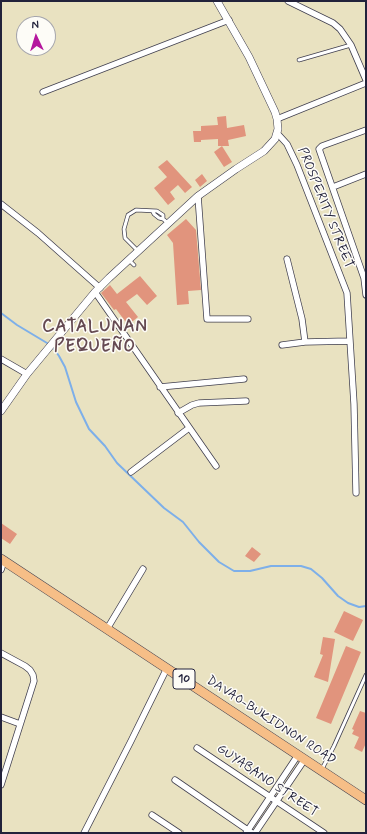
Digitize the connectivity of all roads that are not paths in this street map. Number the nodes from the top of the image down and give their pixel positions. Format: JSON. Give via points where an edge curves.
{"nodes":[{"id":1,"x":217,"y":1,"type":"edge"},
{"id":2,"x":288,"y":1,"type":"edge"},
{"id":3,"x":229,"y":20,"type":"junction"},
{"id":4,"x":351,"y":45,"type":"junction"},
{"id":5,"x":299,"y":60,"type":"dead end"},
{"id":6,"x":366,"y":80,"type":"edge"},
{"id":7,"x":366,"y":83,"type":"edge"},
{"id":8,"x":43,"y":92,"type":"dead end"},
{"id":9,"x":277,"y":120,"type":"junction"},
{"id":10,"x":366,"y":130,"type":"edge"},
{"id":11,"x":277,"y":133,"type":"junction"},
{"id":12,"x":366,"y":174,"type":"edge"},
{"id":13,"x":333,"y":188,"type":"junction"},
{"id":14,"x":198,"y":196,"type":"junction"},
{"id":15,"x":1,"y":204,"type":"edge"},
{"id":16,"x":166,"y":221,"type":"junction"},
{"id":17,"x":138,"y":252,"type":"junction"},
{"id":18,"x":287,"y":259,"type":"dead end"},
{"id":19,"x":365,"y":278,"type":"edge"},
{"id":20,"x":97,"y":290,"type":"junction"},
{"id":21,"x":366,"y":295,"type":"edge"},
{"id":22,"x":248,"y":319,"type":"dead end"},
{"id":23,"x":349,"y":341,"type":"junction"},
{"id":24,"x":305,"y":342,"type":"junction"},
{"id":25,"x":282,"y":345,"type":"dead end"},
{"id":26,"x":1,"y":359,"type":"edge"},
{"id":27,"x":26,"y":374,"type":"junction"},
{"id":28,"x":244,"y":379,"type":"dead end"},
{"id":29,"x":160,"y":387,"type":"junction"},
{"id":30,"x":246,"y":401,"type":"dead end"},
{"id":31,"x":1,"y":411,"type":"edge"},
{"id":32,"x":178,"y":413,"type":"junction"},
{"id":33,"x":189,"y":428,"type":"junction"},
{"id":34,"x":216,"y":466,"type":"dead end"},
{"id":35,"x":131,"y":472,"type":"dead end"},
{"id":36,"x":356,"y":493,"type":"dead end"},
{"id":37,"x":2,"y":563,"type":"edge"},
{"id":38,"x":143,"y":569,"type":"dead end"},
{"id":39,"x":107,"y":629,"type":"junction"},
{"id":40,"x":1,"y":653,"type":"edge"},
{"id":41,"x":167,"y":668,"type":"junction"},
{"id":42,"x":366,"y":675,"type":"edge"},
{"id":43,"x":1,"y":717,"type":"edge"},
{"id":44,"x":20,"y":724,"type":"junction"},
{"id":45,"x":197,"y":748,"type":"dead end"},
{"id":46,"x":302,"y":757,"type":"junction"},
{"id":47,"x":322,"y":770,"type":"junction"},
{"id":48,"x":285,"y":776,"type":"junction"},
{"id":49,"x":175,"y":780,"type":"dead end"},
{"id":50,"x":291,"y":780,"type":"junction"},
{"id":51,"x":1,"y":785,"type":"edge"},
{"id":52,"x":270,"y":797,"type":"junction"},
{"id":53,"x":366,"y":800,"type":"edge"},
{"id":54,"x":277,"y":801,"type":"junction"},
{"id":55,"x":152,"y":815,"type":"dead end"},
{"id":56,"x":249,"y":832,"type":"edge"},
{"id":57,"x":84,"y":833,"type":"edge"},
{"id":58,"x":179,"y":833,"type":"edge"},
{"id":59,"x":255,"y":833,"type":"edge"},
{"id":60,"x":324,"y":833,"type":"edge"}],
"edges":[{"from":1,"to":3,"type":"street"},
{"from":2,"to":4,"type":"street","via":[[333,23]]},
{"from":3,"to":8,"type":"street"},
{"from":3,"to":9,"type":"street","via":[[258,75]]},
{"from":4,"to":5,"type":"lane"},
{"from":4,"to":6,"type":"street"},
{"from":7,"to":9,"type":"street"},
{"from":9,"to":11,"type":"street"},
{"from":10,"to":13,"type":"street","via":[[320,147],[320,154]]},
{"from":11,"to":14,"type":"street","via":[[264,151]]},
{"from":11,"to":23,"type":"street","name":"PROSPERITY STREET","via":[[288,144],[347,293]]},
{"from":12,"to":13,"type":"street"},
{"from":13,"to":19,"type":"street"},
{"from":14,"to":16,"type":"street"},
{"from":14,"to":22,"type":"street","via":[[207,319]]},
{"from":15,"to":20,"type":"street","via":[[38,233]]},
{"from":16,"to":17,"type":"street"},
{"from":16,"to":17,"type":"lane","via":[[153,212],[136,210],[128,215],[124,229],[125,238]]},
{"from":17,"to":20,"type":"street","via":[[131,263]]},
{"from":18,"to":24,"type":"street"},
{"from":19,"to":21,"type":"street"},
{"from":20,"to":27,"type":"street"},
{"from":20,"to":29,"type":"street"},
{"from":23,"to":24,"type":"street"},
{"from":23,"to":36,"type":"street","name":"PROSPERITY STREET","via":[[354,404]]},
{"from":24,"to":25,"type":"street"},
{"from":26,"to":27,"type":"street"},
{"from":27,"to":31,"type":"street"},
{"from":28,"to":29,"type":"street"},
{"from":29,"to":32,"type":"street"},
{"from":30,"to":32,"type":"street","via":[[199,403]]},
{"from":32,"to":33,"type":"street"},
{"from":33,"to":34,"type":"street"},
{"from":33,"to":35,"type":"street"},
{"from":37,"to":39,"type":"highway","name":"DAVAO-BUKIDNON ROAD","number":"10"},
{"from":38,"to":39,"type":"street"},
{"from":39,"to":41,"type":"highway","name":"DAVAO-BUKIDNON ROAD","number":"10"},
{"from":40,"to":44,"type":"street","via":[[25,666],[33,675],[34,681]]},
{"from":41,"to":46,"type":"highway","name":"DAVAO-BUKIDNON ROAD","number":"10"},
{"from":41,"to":57,"type":"street"},
{"from":42,"to":47,"type":"lane"},
{"from":43,"to":44,"type":"street"},
{"from":44,"to":51,"type":"street"},
{"from":45,"to":52,"type":"street","name":"GUYABANO STREET"},
{"from":46,"to":47,"type":"highway","name":"DAVAO-BUKIDNON ROAD","number":"10"},
{"from":46,"to":48,"type":"street"},
{"from":46,"to":50,"type":"street"},
{"from":47,"to":53,"type":"highway","name":"DAVAO-BUKIDNON ROAD","number":"10"},
{"from":48,"to":50,"type":"street"},
{"from":48,"to":52,"type":"street"},
{"from":49,"to":56,"type":"street"},
{"from":50,"to":54,"type":"street"},
{"from":52,"to":54,"type":"street","name":"GUYABANO STREET"},
{"from":52,"to":56,"type":"street"},
{"from":54,"to":59,"type":"street"},
{"from":54,"to":60,"type":"street","name":"GUYABANO STREET"},
{"from":55,"to":58,"type":"street"}]}
